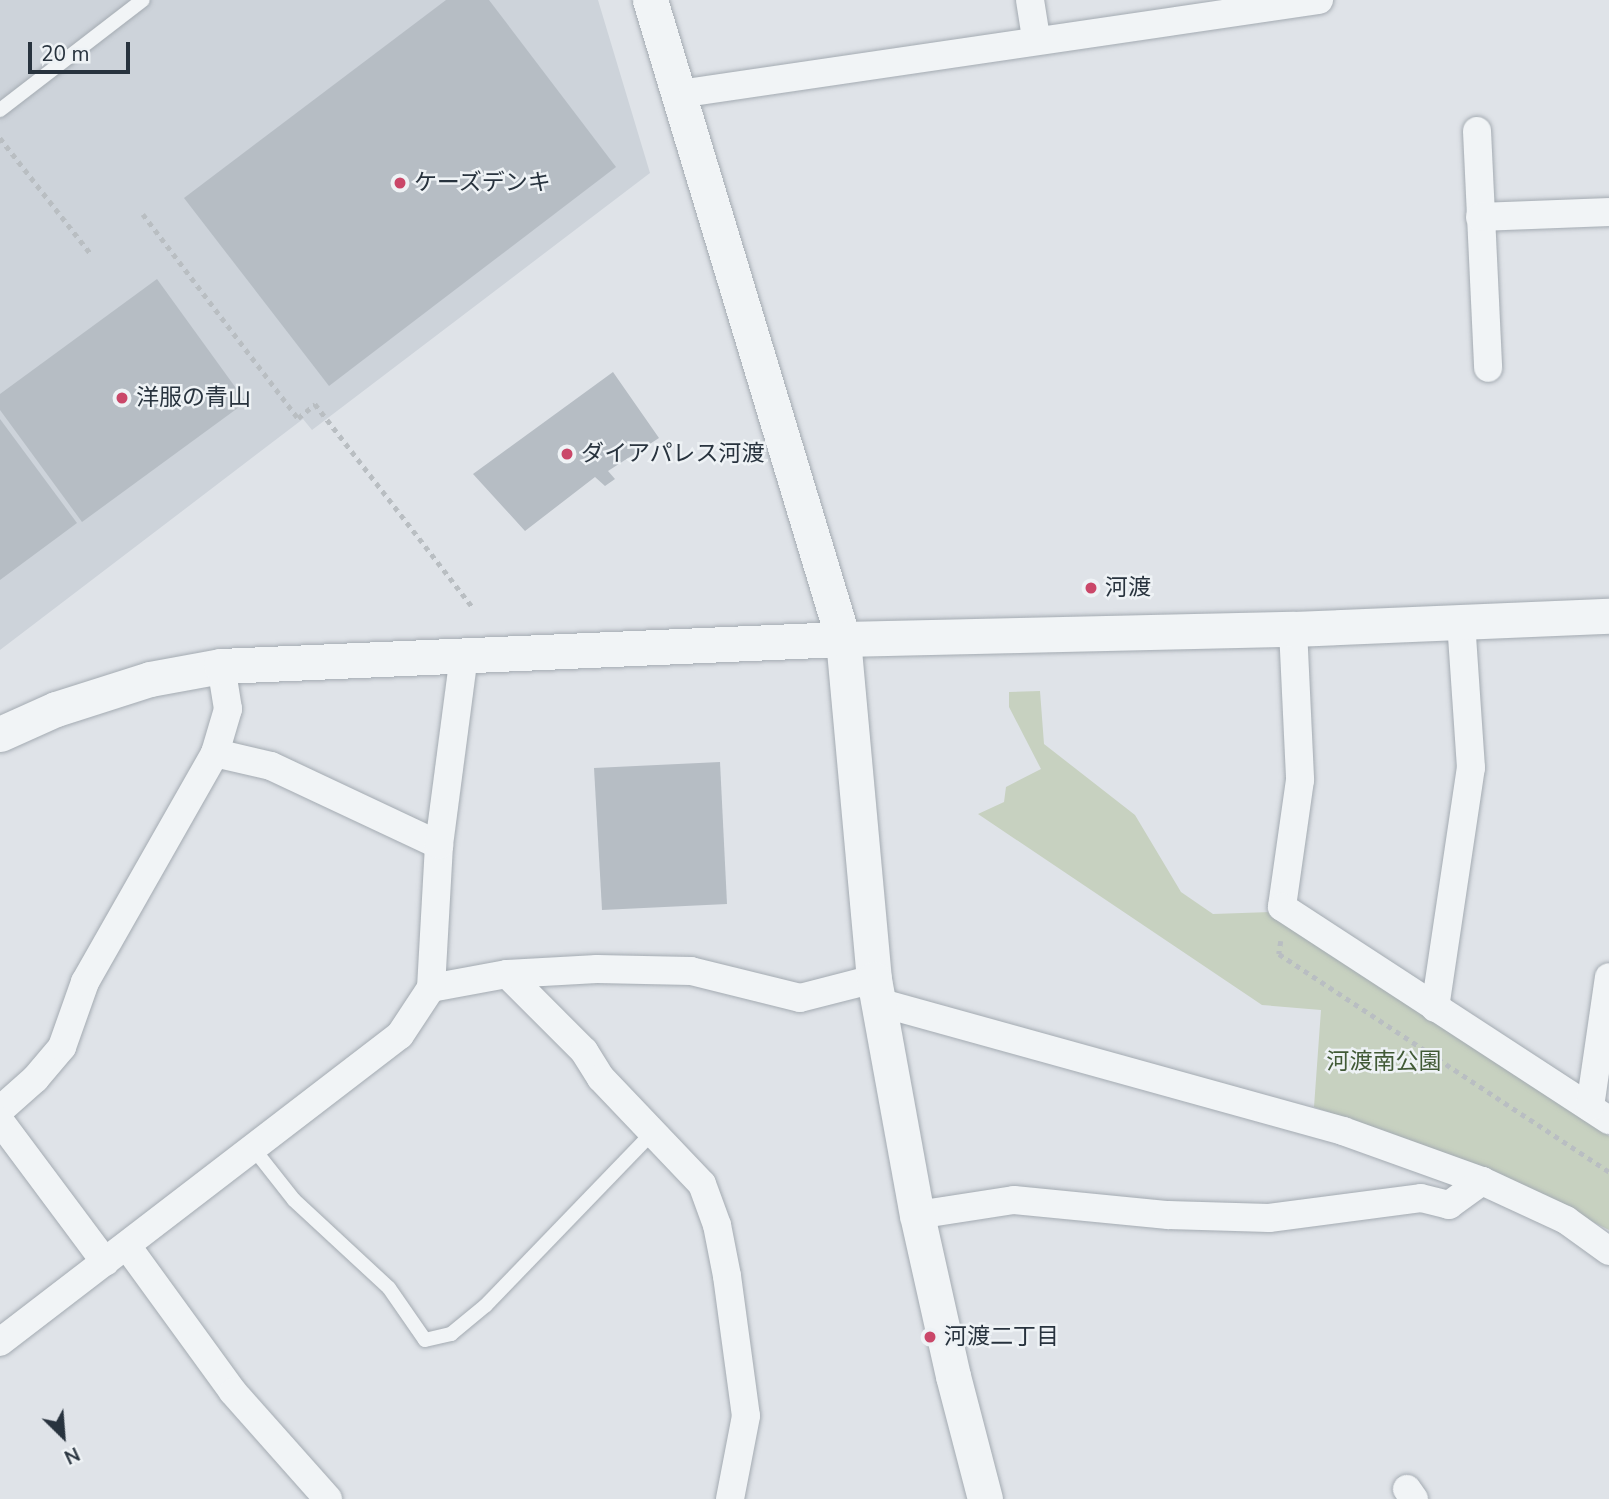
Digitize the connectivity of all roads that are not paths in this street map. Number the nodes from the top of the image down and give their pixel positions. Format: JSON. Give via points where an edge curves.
{"nodes":[{"id":1,"x":143,"y":0,"type":"edge"},
{"id":2,"x":650,"y":0,"type":"edge"},
{"id":3,"x":1030,"y":0,"type":"edge"},
{"id":4,"x":1313,"y":0,"type":"edge"},
{"id":5,"x":1174,"y":9,"type":"edge"},
{"id":6,"x":1036,"y":39,"type":"junction"},
{"id":7,"x":679,"y":94,"type":"junction"},
{"id":8,"x":0,"y":110,"type":"edge"},
{"id":9,"x":1477,"y":131,"type":"dead end"},
{"id":10,"x":1609,"y":212,"type":"edge"},
{"id":11,"x":1479,"y":217,"type":"junction"},
{"id":12,"x":1489,"y":368,"type":"dead end"},
{"id":13,"x":1609,"y":616,"type":"edge"},
{"id":14,"x":1461,"y":623,"type":"junction"},
{"id":15,"x":1293,"y":629,"type":"junction"},
{"id":16,"x":843,"y":639,"type":"junction"},
{"id":17,"x":464,"y":654,"type":"junction"},
{"id":18,"x":221,"y":666,"type":"junction"},
{"id":19,"x":0,"y":734,"type":"edge"},
{"id":20,"x":215,"y":753,"type":"junction"},
{"id":21,"x":439,"y":845,"type":"junction"},
{"id":22,"x":507,"y":974,"type":"junction"},
{"id":23,"x":1609,"y":977,"type":"edge"},
{"id":24,"x":431,"y":988,"type":"junction"},
{"id":25,"x":876,"y":991,"type":"junction"},
{"id":26,"x":1435,"y":1008,"type":"junction"},
{"id":27,"x":0,"y":1110,"type":"edge"},
{"id":28,"x":1600,"y":1114,"type":"edge"},
{"id":29,"x":0,"y":1121,"type":"edge"},
{"id":30,"x":654,"y":1131,"type":"junction"},
{"id":31,"x":253,"y":1148,"type":"junction"},
{"id":32,"x":1482,"y":1181,"type":"junction"},
{"id":33,"x":917,"y":1215,"type":"junction"},
{"id":34,"x":1609,"y":1251,"type":"edge"},
{"id":35,"x":116,"y":1254,"type":"junction"},
{"id":36,"x":0,"y":1342,"type":"edge"},
{"id":37,"x":328,"y":1499,"type":"edge"},
{"id":38,"x":730,"y":1499,"type":"edge"},
{"id":39,"x":985,"y":1499,"type":"edge"}],
"edges":[{"from":1,"to":8,"type":"lane"},
{"from":2,"to":7,"type":"street"},
{"from":3,"to":6,"type":"street"},
{"from":4,"to":5,"type":"street"},
{"from":5,"to":6,"type":"street"},
{"from":6,"to":7,"type":"street"},
{"from":7,"to":16,"type":"street"},
{"from":9,"to":11,"type":"street"},
{"from":10,"to":11,"type":"street"},
{"from":11,"to":12,"type":"street"},
{"from":13,"to":14,"type":"street"},
{"from":14,"to":15,"type":"street"},
{"from":14,"to":26,"type":"street","via":[[1471,768]]},
{"from":15,"to":16,"type":"street"},
{"from":15,"to":26,"type":"street","via":[[1300,780],[1282,907]]},
{"from":16,"to":17,"type":"street"},
{"from":16,"to":25,"type":"street"},
{"from":17,"to":18,"type":"street"},
{"from":17,"to":21,"type":"street"},
{"from":18,"to":19,"type":"street","via":[[150,680],[57,709]]},
{"from":18,"to":20,"type":"street","via":[[228,709]]},
{"from":20,"to":21,"type":"street","via":[[271,766]]},
{"from":20,"to":27,"type":"street","via":[[85,982],[62,1047]]},
{"from":21,"to":24,"type":"street"},
{"from":22,"to":24,"type":"street"},
{"from":22,"to":25,"type":"street","via":[[597,969],[691,971],[800,998]]},
{"from":22,"to":30,"type":"street","via":[[584,1051],[601,1078]]},
{"from":23,"to":28,"type":"street"},
{"from":24,"to":31,"type":"street","via":[[400,1035]]},
{"from":25,"to":32,"type":"street","via":[[1343,1131]]},
{"from":25,"to":33,"type":"street"},
{"from":26,"to":28,"type":"street"},
{"from":29,"to":35,"type":"street"},
{"from":30,"to":31,"type":"lane","via":[[486,1305],[451,1334],[425,1340],[389,1288],[294,1200]]},
{"from":30,"to":38,"type":"street","via":[[702,1184],[717,1225],[746,1416]]},
{"from":31,"to":35,"type":"street"},
{"from":32,"to":33,"type":"street","via":[[1449,1205],[1421,1198],[1269,1218],[1168,1215],[1014,1200]]},
{"from":32,"to":34,"type":"street","via":[[1566,1220]]},
{"from":33,"to":39,"type":"street"},
{"from":35,"to":36,"type":"street"},
{"from":35,"to":37,"type":"street"}]}
